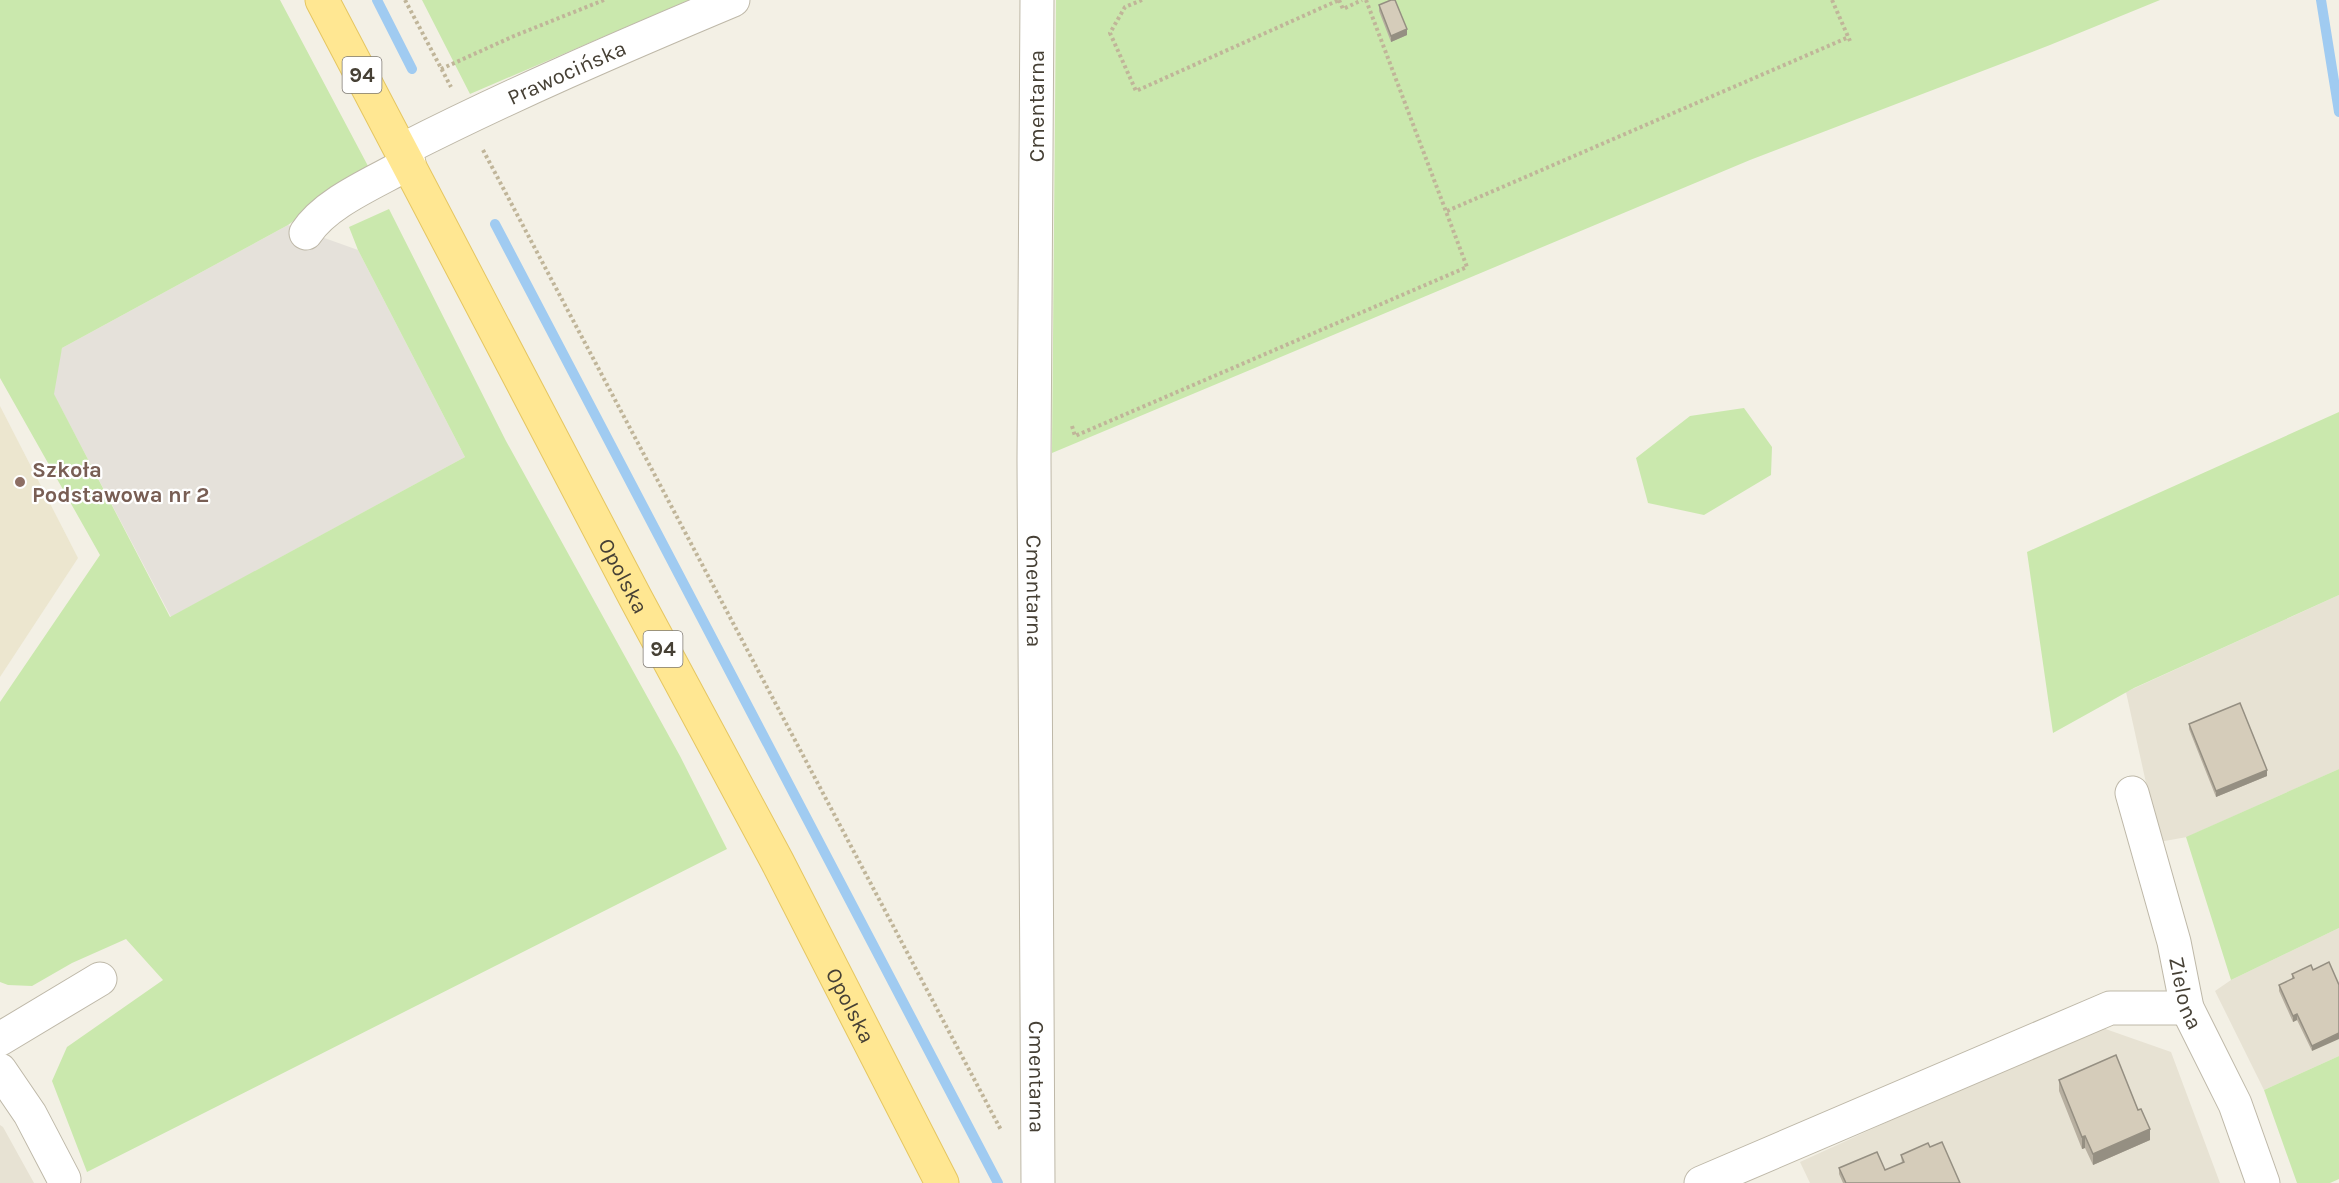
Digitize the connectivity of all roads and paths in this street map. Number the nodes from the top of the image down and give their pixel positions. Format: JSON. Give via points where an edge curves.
{"nodes":[{"id":1,"x":322,"y":0,"type":"edge"},
{"id":2,"x":405,"y":0,"type":"edge"},
{"id":3,"x":604,"y":0,"type":"edge"},
{"id":4,"x":733,"y":0,"type":"edge"},
{"id":5,"x":1037,"y":0,"type":"edge"},
{"id":6,"x":1142,"y":0,"type":"edge"},
{"id":7,"x":1339,"y":0,"type":"edge"},
{"id":8,"x":1364,"y":0,"type":"edge"},
{"id":9,"x":1833,"y":0,"type":"edge"},
{"id":10,"x":441,"y":69,"type":"junction"},
{"id":11,"x":452,"y":89,"type":"dead end"},
{"id":12,"x":482,"y":147,"type":"dead end"},
{"id":13,"x":405,"y":157,"type":"junction"},
{"id":14,"x":1447,"y":211,"type":"junction"},
{"id":15,"x":306,"y":233,"type":"dead end"},
{"id":16,"x":1034,"y":422,"type":"junction"},
{"id":17,"x":2132,"y":793,"type":"dead end"},
{"id":18,"x":100,"y":979,"type":"dead end"},
{"id":19,"x":2187,"y":1008,"type":"junction"},
{"id":20,"x":0,"y":1039,"type":"edge"},
{"id":21,"x":0,"y":1070,"type":"edge"},
{"id":22,"x":1005,"y":1138,"type":"dead end"},
{"id":23,"x":64,"y":1179,"type":"dead end"},
{"id":24,"x":942,"y":1183,"type":"edge"},
{"id":25,"x":1038,"y":1183,"type":"edge"},
{"id":26,"x":1701,"y":1183,"type":"edge"},
{"id":27,"x":2263,"y":1183,"type":"edge"}],
"edges":[{"from":1,"to":13,"type":"main road","name":"Opolska","number":"94"},
{"from":2,"to":10,"type":"path"},
{"from":3,"to":10,"type":"path"},
{"from":4,"to":13,"type":"street","name":"Prawocińska","via":[[466,118]]},
{"from":5,"to":16,"type":"street","name":"Cmentarna"},
{"from":6,"to":7,"type":"path","via":[[1125,8],[1110,33],[1136,91]]},
{"from":7,"to":8,"type":"path","via":[[1343,9]]},
{"from":8,"to":14,"type":"path"},
{"from":9,"to":14,"type":"path","via":[[1850,39]]},
{"from":10,"to":11,"type":"path"},
{"from":12,"to":22,"type":"path"},
{"from":13,"to":15,"type":"street","name":"Prawocińska","via":[[315,219]]},
{"from":13,"to":24,"type":"main road","name":"Opolska","number":"94","via":[[777,861]]},
{"from":14,"to":16,"type":"path","via":[[1467,267],[1075,436],[1068,413]]},
{"from":16,"to":25,"type":"street","name":"Cmentarna"},
{"from":17,"to":19,"type":"street","name":"Zielona","via":[[2174,942]]},
{"from":18,"to":20,"type":"street"},
{"from":19,"to":26,"type":"street","via":[[2110,1008]]},
{"from":19,"to":27,"type":"street","name":"Zielona","via":[[2235,1104]]},
{"from":21,"to":23,"type":"street","via":[[30,1114]]}]}
